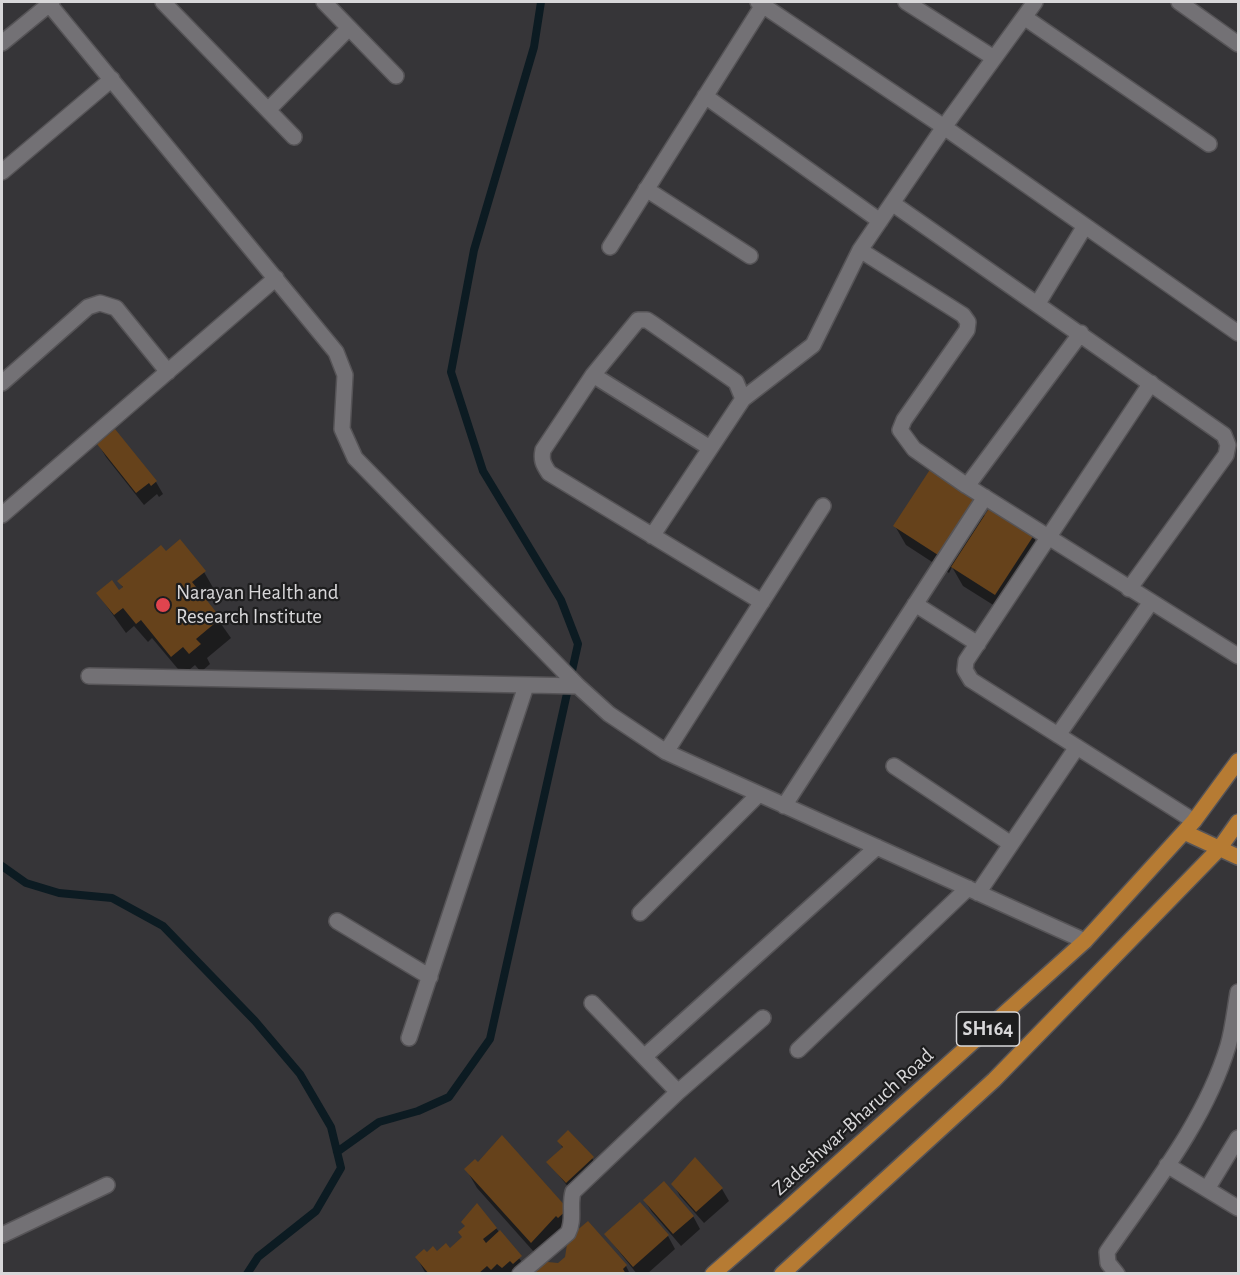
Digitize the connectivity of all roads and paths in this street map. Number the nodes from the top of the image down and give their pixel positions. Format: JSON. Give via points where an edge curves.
{"nodes":[{"id":1,"x":163,"y":2,"type":"edge"},
{"id":2,"x":324,"y":2,"type":"edge"},
{"id":3,"x":906,"y":2,"type":"edge"},
{"id":4,"x":1035,"y":2,"type":"edge"},
{"id":5,"x":1179,"y":2,"type":"edge"},
{"id":6,"x":51,"y":3,"type":"edge"},
{"id":7,"x":760,"y":3,"type":"edge"},
{"id":8,"x":1024,"y":17,"type":"junction"},
{"id":9,"x":350,"y":28,"type":"junction"},
{"id":10,"x":2,"y":43,"type":"edge"},
{"id":11,"x":1239,"y":44,"type":"edge"},
{"id":12,"x":994,"y":58,"type":"junction"},
{"id":13,"x":396,"y":76,"type":"dead end"},
{"id":14,"x":112,"y":79,"type":"junction"},
{"id":15,"x":705,"y":96,"type":"junction"},
{"id":16,"x":268,"y":110,"type":"junction"},
{"id":17,"x":944,"y":127,"type":"junction"},
{"id":18,"x":294,"y":137,"type":"dead end"},
{"id":19,"x":1209,"y":144,"type":"dead end"},
{"id":20,"x":2,"y":172,"type":"edge"},
{"id":21,"x":646,"y":189,"type":"junction"},
{"id":22,"x":892,"y":204,"type":"junction"},
{"id":23,"x":880,"y":221,"type":"junction"},
{"id":24,"x":1085,"y":226,"type":"junction"},
{"id":25,"x":610,"y":247,"type":"dead end"},
{"id":26,"x":860,"y":250,"type":"junction"},
{"id":27,"x":750,"y":256,"type":"dead end"},
{"id":28,"x":276,"y":278,"type":"junction"},
{"id":29,"x":1038,"y":303,"type":"junction"},
{"id":30,"x":1081,"y":333,"type":"junction"},
{"id":31,"x":1239,"y":333,"type":"edge"},
{"id":32,"x":168,"y":372,"type":"junction"},
{"id":33,"x":593,"y":375,"type":"junction"},
{"id":34,"x":2,"y":383,"type":"edge"},
{"id":35,"x":1151,"y":383,"type":"junction"},
{"id":36,"x":743,"y":399,"type":"junction"},
{"id":37,"x":710,"y":448,"type":"junction"},
{"id":38,"x":968,"y":486,"type":"junction"},
{"id":39,"x":985,"y":497,"type":"junction"},
{"id":40,"x":823,"y":506,"type":"dead end"},
{"id":41,"x":2,"y":515,"type":"edge"},
{"id":42,"x":652,"y":536,"type":"junction"},
{"id":43,"x":1050,"y":538,"type":"junction"},
{"id":44,"x":1129,"y":589,"type":"junction"},
{"id":45,"x":762,"y":602,"type":"junction"},
{"id":46,"x":1151,"y":602,"type":"junction"},
{"id":47,"x":915,"y":604,"type":"junction"},
{"id":48,"x":978,"y":644,"type":"junction"},
{"id":49,"x":1239,"y":656,"type":"edge"},
{"id":50,"x":89,"y":676,"type":"dead end"},
{"id":51,"x":526,"y":686,"type":"junction"},
{"id":52,"x":578,"y":686,"type":"junction"},
{"id":53,"x":1058,"y":735,"type":"junction"},
{"id":54,"x":1077,"y":747,"type":"junction"},
{"id":55,"x":666,"y":752,"type":"junction"},
{"id":56,"x":1239,"y":761,"type":"edge"},
{"id":57,"x":894,"y":766,"type":"dead end"},
{"id":58,"x":759,"y":794,"type":"junction"},
{"id":59,"x":784,"y":806,"type":"junction"},
{"id":60,"x":1239,"y":822,"type":"edge"},
{"id":61,"x":1189,"y":826,"type":"junction"},
{"id":62,"x":1011,"y":844,"type":"junction"},
{"id":63,"x":877,"y":847,"type":"junction"},
{"id":64,"x":1219,"y":849,"type":"junction"},
{"id":65,"x":1239,"y":856,"type":"edge"},
{"id":66,"x":973,"y":891,"type":"junction"},
{"id":67,"x":640,"y":913,"type":"dead end"},
{"id":68,"x":337,"y":921,"type":"dead end"},
{"id":69,"x":1085,"y":941,"type":"junction"},
{"id":70,"x":430,"y":977,"type":"junction"},
{"id":71,"x":1239,"y":992,"type":"edge"},
{"id":72,"x":592,"y":1003,"type":"dead end"},
{"id":73,"x":763,"y":1018,"type":"dead end"},
{"id":74,"x":410,"y":1038,"type":"dead end"},
{"id":75,"x":798,"y":1050,"type":"dead end"},
{"id":76,"x":644,"y":1057,"type":"junction"},
{"id":77,"x":678,"y":1092,"type":"junction"},
{"id":78,"x":1239,"y":1138,"type":"edge"},
{"id":79,"x":1167,"y":1165,"type":"junction"},
{"id":80,"x":107,"y":1185,"type":"dead end"},
{"id":81,"x":1206,"y":1189,"type":"junction"},
{"id":82,"x":1239,"y":1208,"type":"edge"},
{"id":83,"x":2,"y":1234,"type":"edge"},
{"id":84,"x":520,"y":1274,"type":"edge"},
{"id":85,"x":712,"y":1274,"type":"edge"},
{"id":86,"x":782,"y":1274,"type":"edge"},
{"id":87,"x":1117,"y":1274,"type":"edge"}],
"edges":[{"from":1,"to":16,"type":"street"},
{"from":2,"to":9,"type":"street"},
{"from":3,"to":12,"type":"street"},
{"from":4,"to":8,"type":"street"},
{"from":5,"to":11,"type":"street"},
{"from":6,"to":10,"type":"street"},
{"from":6,"to":14,"type":"street"},
{"from":7,"to":15,"type":"street"},
{"from":7,"to":17,"type":"street"},
{"from":8,"to":12,"type":"street"},
{"from":8,"to":19,"type":"street"},
{"from":9,"to":13,"type":"street"},
{"from":9,"to":16,"type":"street"},
{"from":12,"to":17,"type":"street"},
{"from":14,"to":20,"type":"street"},
{"from":14,"to":28,"type":"street"},
{"from":15,"to":21,"type":"street"},
{"from":15,"to":23,"type":"street"},
{"from":16,"to":18,"type":"street"},
{"from":17,"to":22,"type":"street"},
{"from":17,"to":24,"type":"street"},
{"from":21,"to":25,"type":"street"},
{"from":21,"to":27,"type":"street"},
{"from":22,"to":23,"type":"street"},
{"from":22,"to":29,"type":"street"},
{"from":23,"to":26,"type":"street"},
{"from":24,"to":29,"type":"street"},
{"from":24,"to":31,"type":"street"},
{"from":26,"to":36,"type":"street","via":[[813,345]]},
{"from":26,"to":38,"type":"street","via":[[963,315],[968,322],[967,330],[900,430],[914,449]]},
{"from":28,"to":32,"type":"street"},
{"from":28,"to":52,"type":"street","via":[[336,352],[345,375],[342,429],[355,458]]},
{"from":29,"to":30,"type":"street"},
{"from":30,"to":35,"type":"street"},
{"from":30,"to":38,"type":"street"},
{"from":32,"to":34,"type":"street","via":[[116,308],[100,303],[88,307]]},
{"from":32,"to":41,"type":"street"},
{"from":33,"to":36,"type":"street","via":[[632,324],[647,320],[736,382]]},
{"from":33,"to":37,"type":"street"},
{"from":33,"to":42,"type":"street","via":[[543,450],[541,459],[549,473]]},
{"from":35,"to":43,"type":"street"},
{"from":35,"to":44,"type":"street","via":[[1224,435],[1228,445],[1226,455]]},
{"from":36,"to":37,"type":"street"},
{"from":37,"to":42,"type":"street"},
{"from":38,"to":39,"type":"street"},
{"from":39,"to":43,"type":"street"},
{"from":39,"to":47,"type":"street"},
{"from":40,"to":45,"type":"street"},
{"from":42,"to":45,"type":"street"},
{"from":43,"to":44,"type":"street"},
{"from":43,"to":48,"type":"street"},
{"from":44,"to":46,"type":"street"},
{"from":45,"to":55,"type":"street"},
{"from":46,"to":49,"type":"street"},
{"from":46,"to":53,"type":"street"},
{"from":47,"to":48,"type":"street"},
{"from":47,"to":59,"type":"street"},
{"from":48,"to":53,"type":"street","via":[[966,661],[965,670],[971,680]]},
{"from":50,"to":51,"type":"street"},
{"from":51,"to":52,"type":"street"},
{"from":51,"to":70,"type":"street"},
{"from":52,"to":55,"type":"street","via":[[609,714]]},
{"from":53,"to":54,"type":"street"},
{"from":54,"to":61,"type":"street"},
{"from":54,"to":62,"type":"street"},
{"from":55,"to":58,"type":"street"},
{"from":56,"to":61,"type":"main road","name":"Zadeshwar-Bharuch Road","number":"SH164"},
{"from":57,"to":62,"type":"street"},
{"from":58,"to":59,"type":"street"},
{"from":58,"to":67,"type":"street"},
{"from":59,"to":63,"type":"street"},
{"from":60,"to":64,"type":"main road","number":"SH164"},
{"from":61,"to":64,"type":"main road"},
{"from":61,"to":69,"type":"main road","name":"Zadeshwar-Bharuch Road","number":"SH164"},
{"from":62,"to":66,"type":"street"},
{"from":63,"to":66,"type":"street"},
{"from":63,"to":76,"type":"street"},
{"from":64,"to":65,"type":"main road"},
{"from":64,"to":86,"type":"main road","number":"SH164","via":[[994,1080]]},
{"from":66,"to":69,"type":"street"},
{"from":66,"to":75,"type":"street"},
{"from":68,"to":70,"type":"street"},
{"from":69,"to":85,"type":"main road","name":"Zadeshwar-Bharuch Road","number":"SH164"},
{"from":70,"to":74,"type":"street"},
{"from":71,"to":79,"type":"street","via":[[1228,1046],[1211,1088]]},
{"from":72,"to":76,"type":"street"},
{"from":73,"to":77,"type":"street"},
{"from":76,"to":77,"type":"street"},
{"from":77,"to":84,"type":"street","via":[[573,1192],[568,1233]]},
{"from":78,"to":81,"type":"street"},
{"from":79,"to":81,"type":"street"},
{"from":79,"to":87,"type":"street","via":[[1107,1252],[1108,1263]]},
{"from":80,"to":83,"type":"street"},
{"from":81,"to":82,"type":"street"}]}
